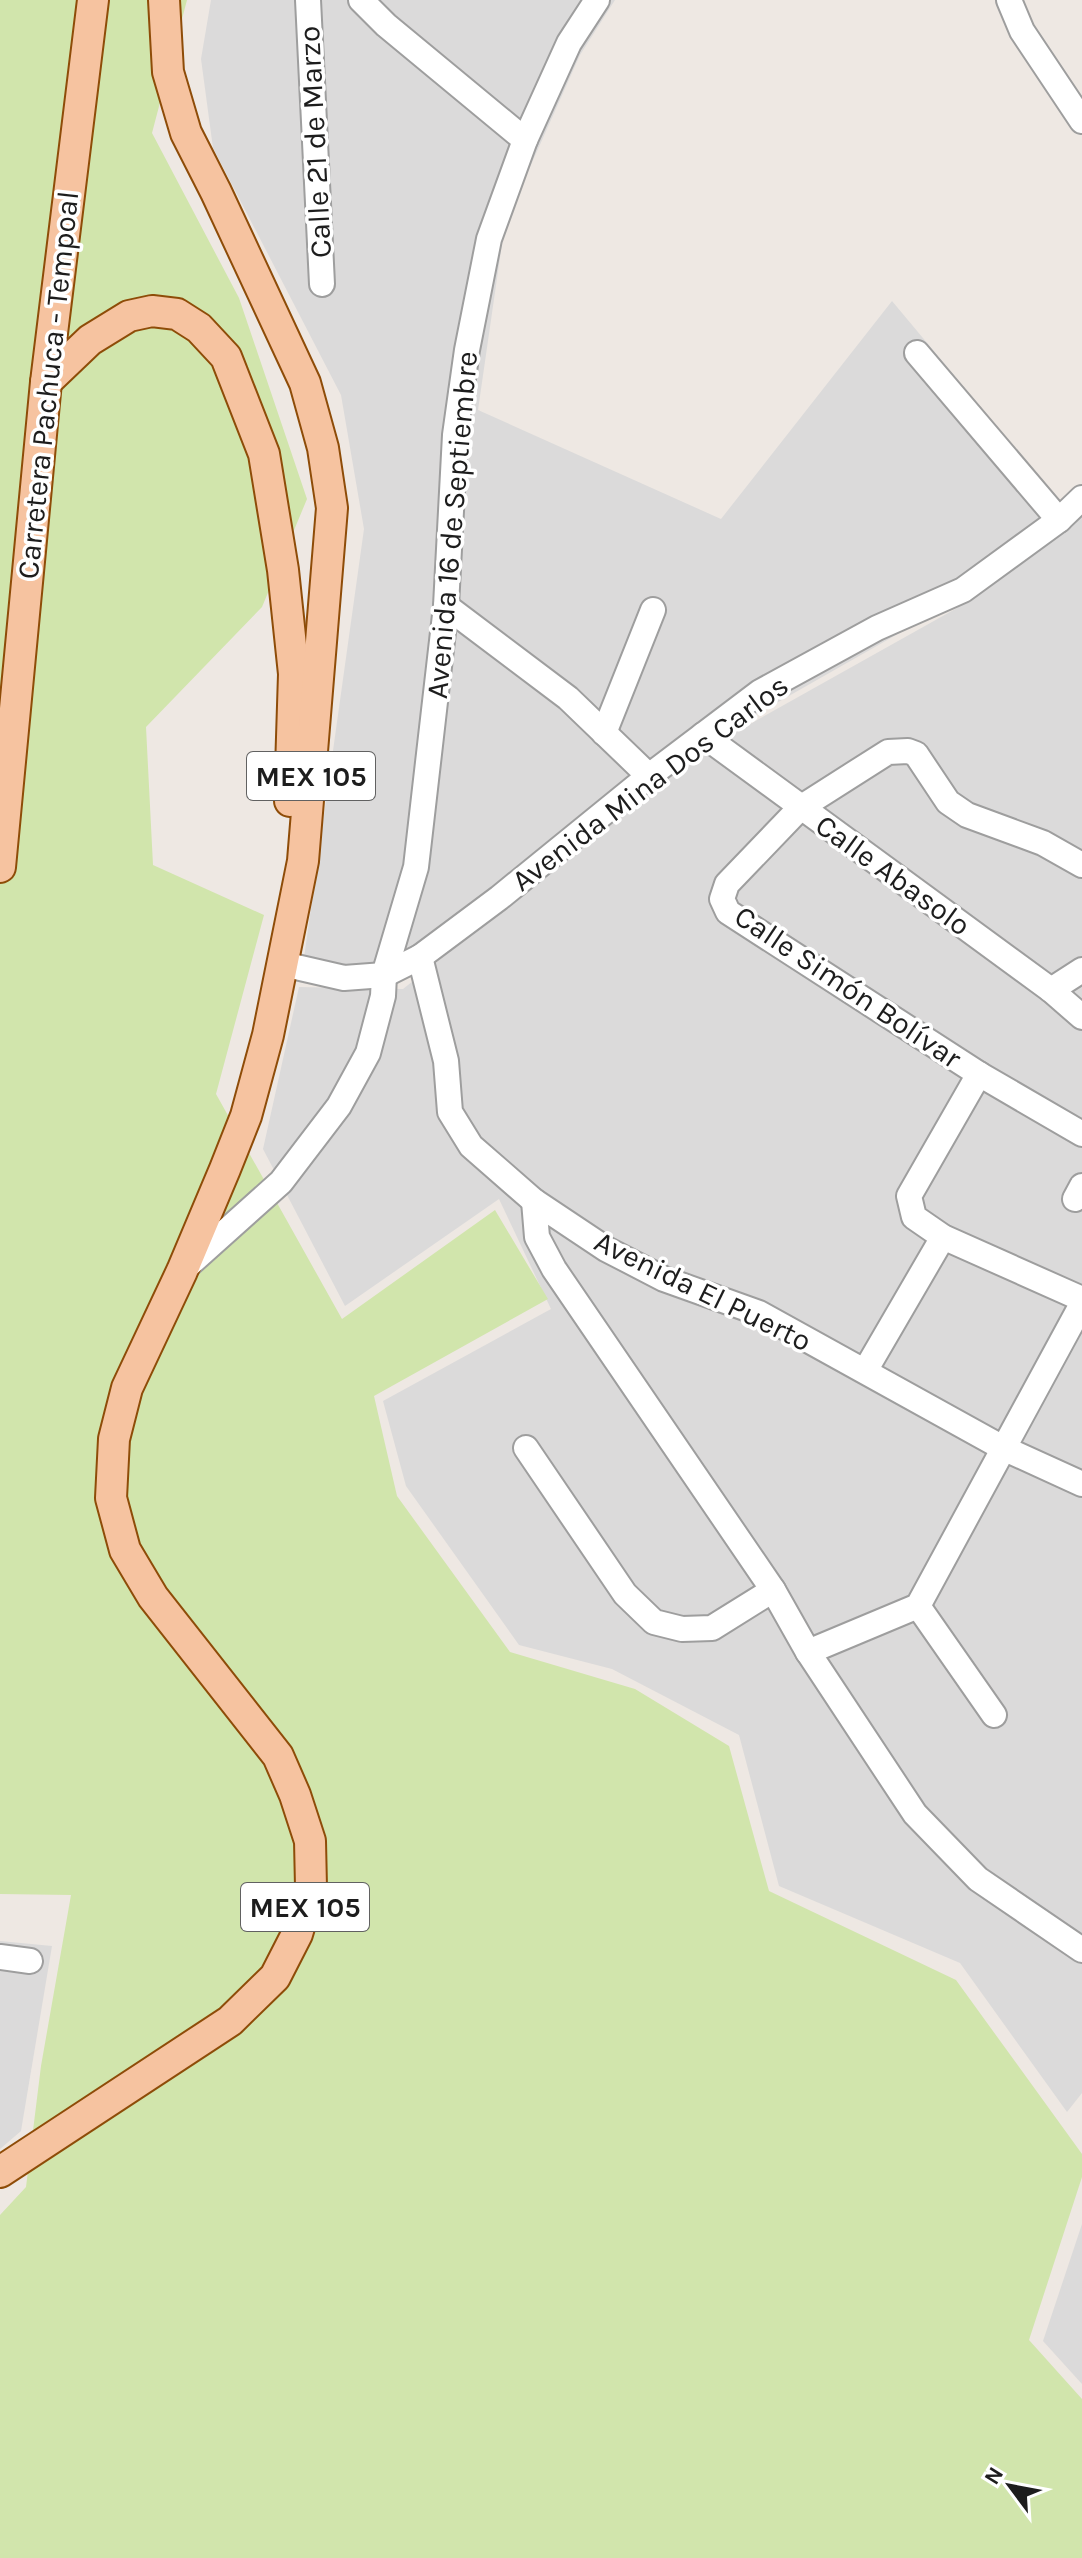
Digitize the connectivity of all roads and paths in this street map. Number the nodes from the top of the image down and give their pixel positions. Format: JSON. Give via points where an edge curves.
{"nodes":[{"id":1,"x":93,"y":0,"type":"edge"},
{"id":2,"x":164,"y":0,"type":"edge"},
{"id":3,"x":308,"y":0,"type":"edge"},
{"id":4,"x":361,"y":0,"type":"edge"},
{"id":5,"x":597,"y":0,"type":"edge"},
{"id":6,"x":1009,"y":0,"type":"edge"},
{"id":7,"x":1082,"y":121,"type":"edge"},
{"id":8,"x":525,"y":140,"type":"junction"},
{"id":9,"x":322,"y":284,"type":"dead end"},
{"id":10,"x":917,"y":353,"type":"dead end"},
{"id":11,"x":46,"y":382,"type":"junction"},
{"id":12,"x":1082,"y":498,"type":"edge"},
{"id":13,"x":1059,"y":520,"type":"junction"},
{"id":14,"x":446,"y":606,"type":"junction"},
{"id":15,"x":653,"y":610,"type":"dead end"},
{"id":16,"x":604,"y":733,"type":"junction"},
{"id":17,"x":703,"y":735,"type":"junction"},
{"id":18,"x":649,"y":776,"type":"junction"},
{"id":19,"x":800,"y":808,"type":"junction"},
{"id":20,"x":303,"y":861,"type":"junction"},
{"id":21,"x":1082,"y":865,"type":"edge"},
{"id":22,"x":0,"y":867,"type":"edge"},
{"id":23,"x":420,"y":957,"type":"junction"},
{"id":24,"x":283,"y":964,"type":"junction"},
{"id":25,"x":1082,"y":970,"type":"edge"},
{"id":26,"x":384,"y":975,"type":"junction"},
{"id":27,"x":1051,"y":990,"type":"junction"},
{"id":28,"x":1082,"y":1017,"type":"edge"},
{"id":29,"x":979,"y":1074,"type":"junction"},
{"id":30,"x":1082,"y":1134,"type":"edge"},
{"id":31,"x":534,"y":1201,"type":"junction"},
{"id":32,"x":943,"y":1237,"type":"junction"},
{"id":33,"x":182,"y":1271,"type":"junction"},
{"id":34,"x":1081,"y":1306,"type":"edge"},
{"id":35,"x":865,"y":1371,"type":"junction"},
{"id":36,"x":526,"y":1448,"type":"dead end"},
{"id":37,"x":1003,"y":1448,"type":"junction"},
{"id":38,"x":1082,"y":1484,"type":"edge"},
{"id":39,"x":773,"y":1590,"type":"junction"},
{"id":40,"x":918,"y":1606,"type":"junction"},
{"id":41,"x":808,"y":1652,"type":"junction"},
{"id":42,"x":994,"y":1715,"type":"dead end"},
{"id":43,"x":1082,"y":1950,"type":"edge"},
{"id":44,"x":0,"y":1957,"type":"edge"},
{"id":45,"x":30,"y":1961,"type":"dead end"},
{"id":46,"x":0,"y":2172,"type":"edge"}],
"edges":[{"from":1,"to":11,"type":"main road","name":"Carretera Pachuca - Tempoal"},
{"from":2,"to":20,"type":"main road","number":"MEX 105","via":[[168,72],[186,133],[305,383],[323,448],[332,508]]},
{"from":3,"to":9,"type":"street","name":"Calle 21 de Marzo"},
{"from":4,"to":8,"type":"street"},
{"from":5,"to":8,"type":"street","name":"Avenida 16 de Septiembre","via":[[569,43]]},
{"from":6,"to":7,"type":"street","via":[[1022,31]]},
{"from":8,"to":14,"type":"street","name":"Avenida 16 de Septiembre","via":[[489,239],[467,350],[455,435]]},
{"from":10,"to":13,"type":"street"},
{"from":11,"to":20,"type":"main road","via":[[90,340],[129,316],[152,311],[177,314],[226,357],[264,454],[283,570],[294,674],[289,797]]},
{"from":11,"to":22,"type":"main road","name":"Carretera Pachuca - Tempoal"},
{"from":12,"to":13,"type":"street","name":"Avenida Mina Dos Carlos"},
{"from":13,"to":17,"type":"street","name":"Avenida Mina Dos Carlos","via":[[963,590],[877,628],[760,692]]},
{"from":14,"to":16,"type":"street","via":[[568,698]]},
{"from":14,"to":26,"type":"street","name":"Avenida 16 de Septiembre","via":[[416,867]]},
{"from":15,"to":16,"type":"street"},
{"from":16,"to":18,"type":"street"},
{"from":17,"to":18,"type":"street","name":"Avenida Mina Dos Carlos"},
{"from":17,"to":19,"type":"street","name":"Calle Abasolo"},
{"from":18,"to":23,"type":"street","name":"Avenida Mina Dos Carlos"},
{"from":19,"to":21,"type":"street","via":[[888,752],[908,751],[916,754],[948,802],[967,815],[1043,843]]},
{"from":19,"to":27,"type":"street","name":"Calle Abasolo"},
{"from":19,"to":29,"type":"street","name":"Calle Simón Bolívar","via":[[727,884],[722,899],[728,912]]},
{"from":20,"to":24,"type":"main road","number":"MEX 105"},
{"from":23,"to":26,"type":"street","name":"Avenida Mina Dos Carlos"},
{"from":23,"to":31,"type":"street","name":"Avenida El Puerto","via":[[446,1061],[450,1112],[471,1146]]},
{"from":24,"to":26,"type":"street","name":"Avenida Mina Dos Carlos","via":[[344,978]]},
{"from":24,"to":33,"type":"main road","number":"MEX 105","via":[[246,1116]]},
{"from":25,"to":27,"type":"street"},
{"from":26,"to":33,"type":"street","via":[[368,1053],[339,1106],[281,1182]]},
{"from":27,"to":28,"type":"street","name":"Calle Abasolo"},
{"from":29,"to":30,"type":"street","name":"Calle Simón Bolívar"},
{"from":29,"to":32,"type":"street","via":[[909,1196],[914,1217]]},
{"from":31,"to":35,"type":"street","name":"Avenida El Puerto","via":[[606,1249],[664,1279],[759,1313]]},
{"from":31,"to":39,"type":"street","via":[[537,1237],[554,1269]]},
{"from":32,"to":34,"type":"street"},
{"from":32,"to":35,"type":"street"},
{"from":33,"to":46,"type":"main road","number":"MEX 105","via":[[127,1388],[114,1439],[111,1498],[125,1550],[153,1597],[278,1756],[310,1841],[311,1887],[297,1934],[275,1977],[230,2021]]},
{"from":34,"to":37,"type":"street"},
{"from":35,"to":37,"type":"street","name":"Avenida El Puerto"},
{"from":36,"to":39,"type":"street","via":[[625,1594],[654,1622],[682,1629],[712,1628]]},
{"from":37,"to":38,"type":"street","name":"Avenida El Puerto"},
{"from":37,"to":40,"type":"street"},
{"from":39,"to":41,"type":"street"},
{"from":40,"to":41,"type":"street"},
{"from":40,"to":42,"type":"street"},
{"from":41,"to":43,"type":"street","via":[[915,1814],[978,1879]]},
{"from":44,"to":45,"type":"street"}]}
